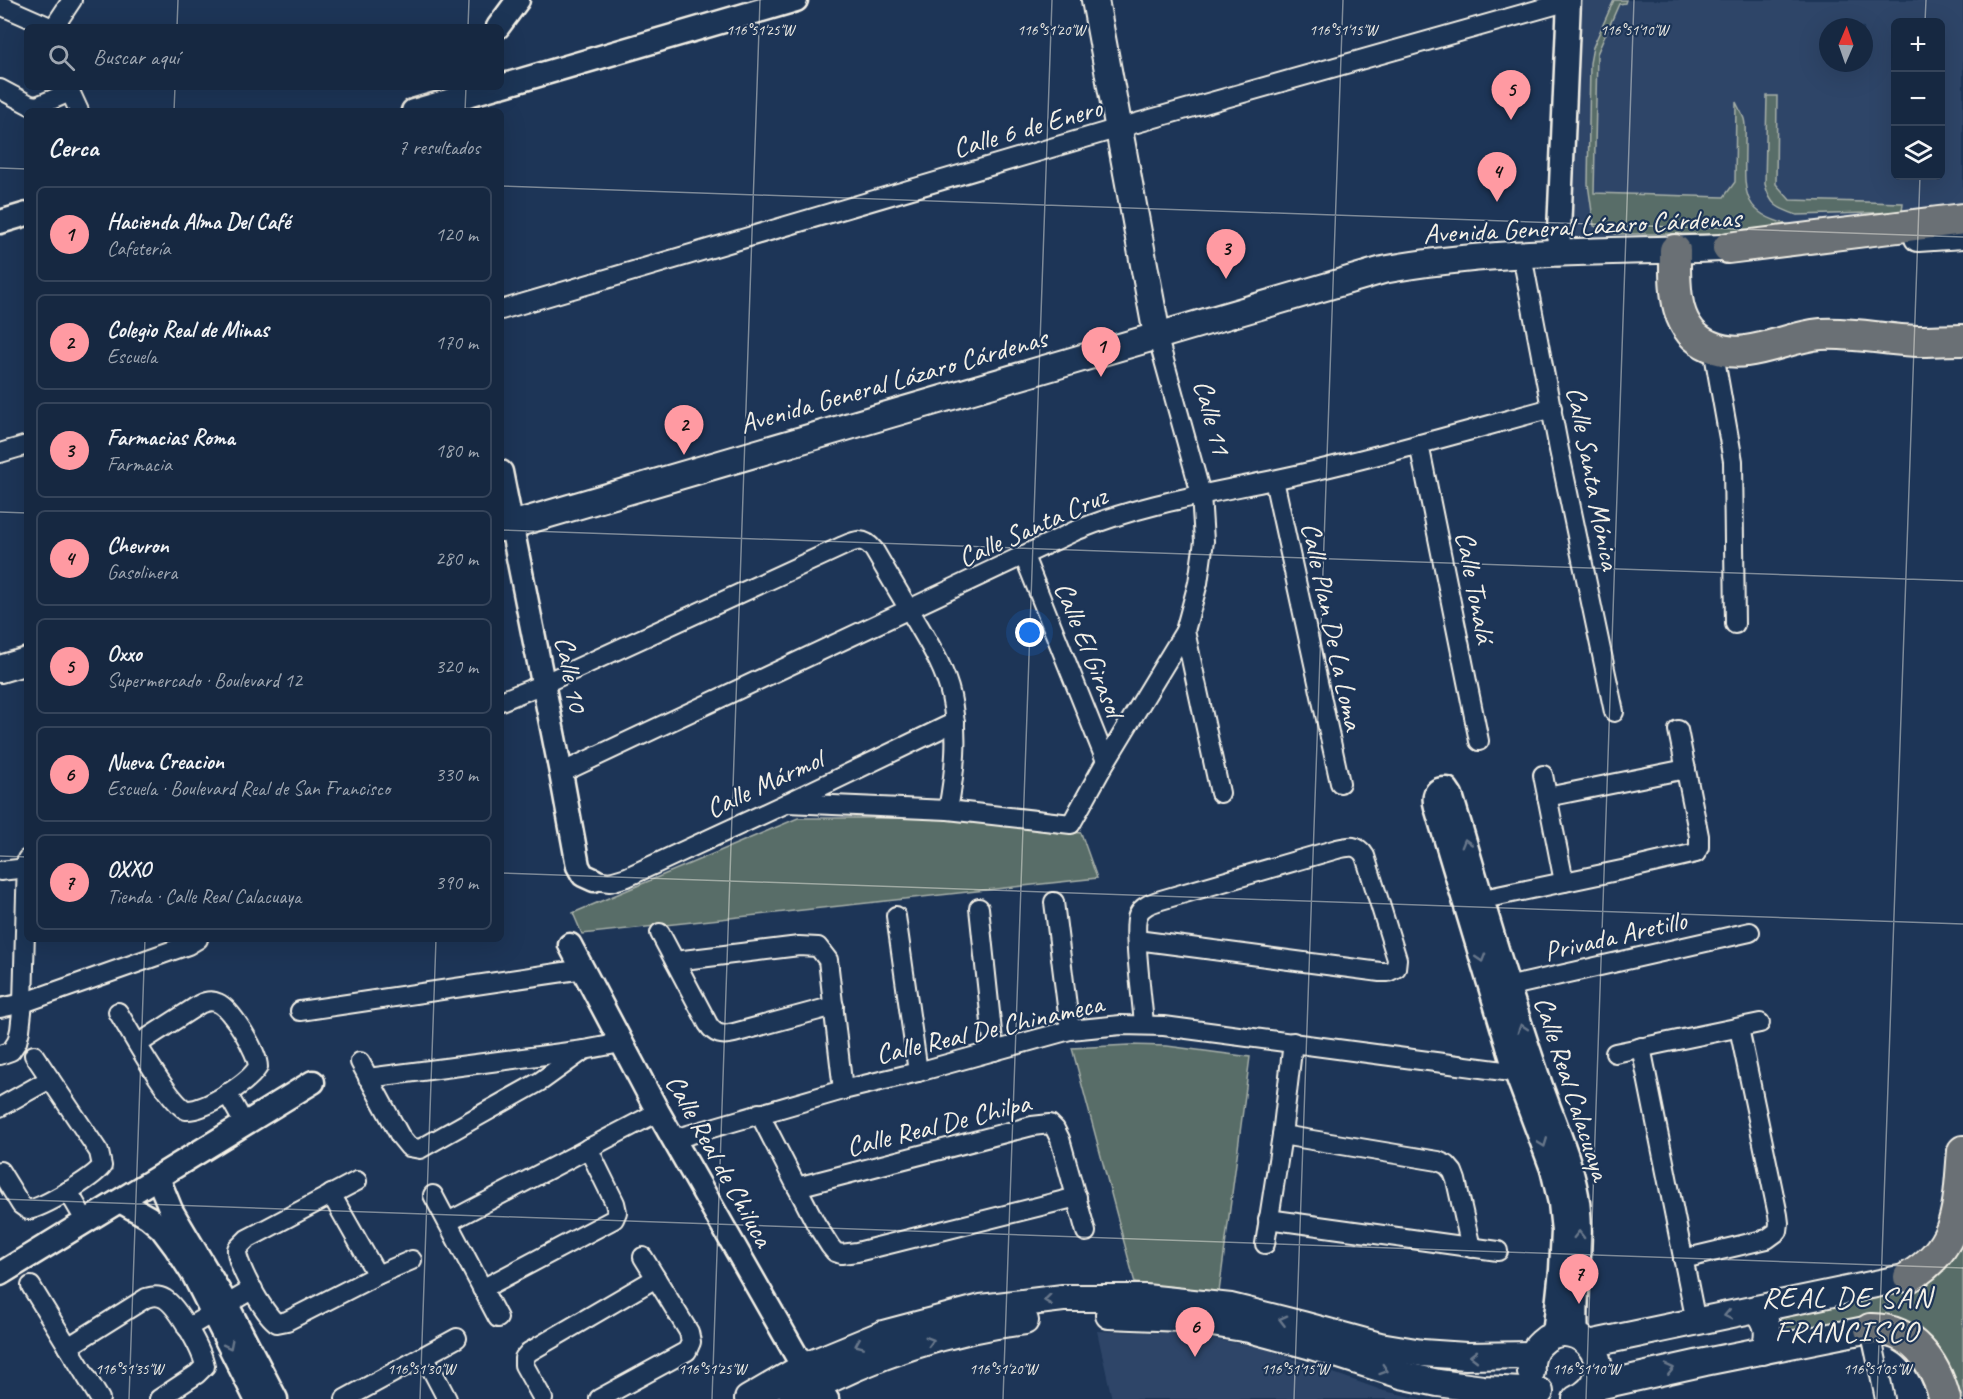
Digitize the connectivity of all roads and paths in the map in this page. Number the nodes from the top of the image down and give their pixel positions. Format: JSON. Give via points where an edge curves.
{"nodes":[{"id":1,"x":72,"y":0,"type":"edge"},
{"id":2,"x":518,"y":0,"type":"edge"},
{"id":3,"x":796,"y":0,"type":"edge"},
{"id":4,"x":1095,"y":0,"type":"edge"},
{"id":5,"x":1569,"y":1,"type":"edge"},
{"id":6,"x":0,"y":4,"type":"edge"},
{"id":7,"x":45,"y":24,"type":"edge"},
{"id":8,"x":54,"y":24,"type":"edge"},
{"id":9,"x":500,"y":24,"type":"edge"},
{"id":10,"x":504,"y":85,"type":"edge"},
{"id":11,"x":0,"y":89,"type":"edge"},
{"id":12,"x":67,"y":90,"type":"edge"},
{"id":13,"x":69,"y":90,"type":"edge"},
{"id":14,"x":484,"y":90,"type":"edge"},
{"id":15,"x":444,"y":100,"type":"edge"},
{"id":16,"x":78,"y":108,"type":"edge"},
{"id":17,"x":421,"y":108,"type":"edge"},
{"id":18,"x":1119,"y":128,"type":"junction"},
{"id":19,"x":24,"y":215,"type":"edge"},
{"id":20,"x":1963,"y":219,"type":"edge"},
{"id":21,"x":0,"y":222,"type":"edge"},
{"id":22,"x":1963,"y":235,"type":"edge"},
{"id":23,"x":1728,"y":248,"type":"junction"},
{"id":24,"x":1675,"y":250,"type":"junction"},
{"id":25,"x":1558,"y":254,"type":"junction"},
{"id":26,"x":1522,"y":255,"type":"junction"},
{"id":27,"x":504,"y":309,"type":"edge"},
{"id":28,"x":1157,"y":335,"type":"junction"},
{"id":29,"x":1963,"y":340,"type":"edge"},
{"id":30,"x":1916,"y":341,"type":"junction"},
{"id":31,"x":1713,"y":348,"type":"junction"},
{"id":32,"x":1963,"y":358,"type":"edge"},
{"id":33,"x":1552,"y":408,"type":"junction"},
{"id":34,"x":1419,"y":444,"type":"junction"},
{"id":35,"x":24,"y":446,"type":"edge"},
{"id":36,"x":0,"y":453,"type":"edge"},
{"id":37,"x":1274,"y":480,"type":"junction"},
{"id":38,"x":1201,"y":494,"type":"junction"},
{"id":39,"x":504,"y":504,"type":"edge"},
{"id":40,"x":506,"y":526,"type":"edge"},
{"id":41,"x":1024,"y":556,"type":"junction"},
{"id":42,"x":909,"y":610,"type":"junction"},
{"id":43,"x":1735,"y":624,"type":"dead end"},
{"id":44,"x":1185,"y":631,"type":"junction"},
{"id":45,"x":24,"y":662,"type":"edge"},
{"id":46,"x":0,"y":669,"type":"edge"},
{"id":47,"x":543,"y":684,"type":"junction"},
{"id":48,"x":504,"y":700,"type":"edge"},
{"id":49,"x":1614,"y":712,"type":"dead end"},
{"id":50,"x":955,"y":722,"type":"junction"},
{"id":51,"x":1678,"y":730,"type":"dead end"},
{"id":52,"x":1479,"y":741,"type":"dead end"},
{"id":53,"x":1106,"y":761,"type":"junction"},
{"id":54,"x":1686,"y":769,"type":"junction"},
{"id":55,"x":561,"y":773,"type":"junction"},
{"id":56,"x":1543,"y":775,"type":"dead end"},
{"id":57,"x":1340,"y":783,"type":"dead end"},
{"id":58,"x":1220,"y":793,"type":"dead end"},
{"id":59,"x":1547,"y":797,"type":"junction"},
{"id":60,"x":787,"y":803,"type":"junction"},
{"id":61,"x":948,"y":810,"type":"junction"},
{"id":62,"x":24,"y":868,"type":"edge"},
{"id":63,"x":0,"y":871,"type":"edge"},
{"id":64,"x":594,"y":880,"type":"joint"},
{"id":65,"x":1564,"y":882,"type":"junction"},
{"id":66,"x":1473,"y":901,"type":"joint"},
{"id":67,"x":1054,"y":902,"type":"dead end"},
{"id":68,"x":979,"y":909,"type":"dead end"},
{"id":69,"x":896,"y":916,"type":"dead end"},
{"id":70,"x":1750,"y":932,"type":"dead end"},
{"id":71,"x":660,"y":933,"type":"dead end"},
{"id":72,"x":1137,"y":940,"type":"junction"},
{"id":73,"x":25,"y":942,"type":"edge"},
{"id":74,"x":193,"y":942,"type":"edge"},
{"id":75,"x":570,"y":945,"type":"dead end"},
{"id":76,"x":675,"y":962,"type":"junction"},
{"id":77,"x":584,"y":969,"type":"junction"},
{"id":78,"x":1500,"y":988,"type":"junction"},
{"id":79,"x":23,"y":1003,"type":"junction"},
{"id":80,"x":834,"y":1006,"type":"junction"},
{"id":81,"x":0,"y":1008,"type":"edge"},
{"id":82,"x":300,"y":1011,"type":"dead end"},
{"id":83,"x":118,"y":1012,"type":"dead end"},
{"id":84,"x":1760,"y":1023,"type":"dead end"},
{"id":85,"x":1144,"y":1025,"type":"junction"},
{"id":86,"x":1739,"y":1028,"type":"junction"},
{"id":87,"x":1070,"y":1030,"type":"junction"},
{"id":88,"x":1293,"y":1042,"type":"junction"},
{"id":89,"x":621,"y":1043,"type":"junction"},
{"id":90,"x":138,"y":1044,"type":"junction"},
{"id":91,"x":1641,"y":1047,"type":"junction"},
{"id":92,"x":584,"y":1050,"type":"junction"},
{"id":93,"x":994,"y":1051,"type":"junction"},
{"id":94,"x":1615,"y":1053,"type":"dead end"},
{"id":95,"x":0,"y":1055,"type":"edge"},
{"id":96,"x":34,"y":1055,"type":"dead end"},
{"id":97,"x":360,"y":1062,"type":"dead end"},
{"id":98,"x":918,"y":1072,"type":"junction"},
{"id":99,"x":1526,"y":1074,"type":"junction"},
{"id":100,"x":368,"y":1078,"type":"junction"},
{"id":101,"x":50,"y":1079,"type":"junction"},
{"id":102,"x":314,"y":1082,"type":"dead end"},
{"id":103,"x":843,"y":1090,"type":"junction"},
{"id":104,"x":227,"y":1093,"type":"junction"},
{"id":105,"x":0,"y":1107,"type":"edge"},
{"id":106,"x":658,"y":1112,"type":"junction"},
{"id":107,"x":759,"y":1113,"type":"junction"},
{"id":108,"x":245,"y":1125,"type":"junction"},
{"id":109,"x":1282,"y":1135,"type":"junction"},
{"id":110,"x":674,"y":1139,"type":"junction"},
{"id":111,"x":588,"y":1148,"type":"junction"},
{"id":112,"x":1963,"y":1151,"type":"edge"},
{"id":113,"x":0,"y":1171,"type":"edge"},
{"id":114,"x":158,"y":1178,"type":"junction"},
{"id":115,"x":357,"y":1181,"type":"dead end"},
{"id":116,"x":797,"y":1187,"type":"junction"},
{"id":117,"x":68,"y":1191,"type":"junction"},
{"id":118,"x":331,"y":1194,"type":"junction"},
{"id":119,"x":433,"y":1195,"type":"dead end"},
{"id":120,"x":1077,"y":1197,"type":"junction"},
{"id":121,"x":120,"y":1202,"type":"junction"},
{"id":122,"x":1268,"y":1219,"type":"junction"},
{"id":123,"x":86,"y":1222,"type":"junction"},
{"id":124,"x":448,"y":1222,"type":"junction"},
{"id":125,"x":1086,"y":1232,"type":"dead end"},
{"id":126,"x":1265,"y":1244,"type":"dead end"},
{"id":127,"x":1471,"y":1248,"type":"junction"},
{"id":128,"x":1498,"y":1251,"type":"dead end"},
{"id":129,"x":643,"y":1257,"type":"dead end"},
{"id":130,"x":1683,"y":1259,"type":"junction"},
{"id":131,"x":412,"y":1260,"type":"dead end"},
{"id":132,"x":0,"y":1274,"type":"edge"},
{"id":133,"x":377,"y":1275,"type":"junction"},
{"id":134,"x":1909,"y":1277,"type":"joint"},
{"id":135,"x":656,"y":1278,"type":"junction"},
{"id":136,"x":31,"y":1286,"type":"dead end"},
{"id":137,"x":253,"y":1289,"type":"junction"},
{"id":138,"x":482,"y":1289,"type":"junction"},
{"id":139,"x":219,"y":1308,"type":"junction"},
{"id":140,"x":1756,"y":1309,"type":"junction"},
{"id":141,"x":498,"y":1318,"type":"dead end"},
{"id":142,"x":1696,"y":1322,"type":"junction"},
{"id":143,"x":187,"y":1328,"type":"junction"},
{"id":144,"x":1870,"y":1329,"type":"junction"},
{"id":145,"x":458,"y":1338,"type":"dead end"},
{"id":146,"x":1573,"y":1338,"type":"junction"},
{"id":147,"x":68,"y":1347,"type":"junction"},
{"id":148,"x":1763,"y":1351,"type":"junction"},
{"id":149,"x":1532,"y":1355,"type":"junction"},
{"id":150,"x":425,"y":1357,"type":"junction"},
{"id":151,"x":1705,"y":1362,"type":"junction"},
{"id":152,"x":816,"y":1384,"type":"edge"},
{"id":153,"x":1584,"y":1393,"type":"edge"},
{"id":154,"x":1546,"y":1395,"type":"edge"},
{"id":155,"x":100,"y":1399,"type":"edge"},
{"id":156,"x":159,"y":1399,"type":"edge"},
{"id":157,"x":256,"y":1399,"type":"edge"},
{"id":158,"x":276,"y":1399,"type":"edge"},
{"id":159,"x":345,"y":1399,"type":"edge"},
{"id":160,"x":447,"y":1399,"type":"edge"},
{"id":161,"x":543,"y":1399,"type":"edge"},
{"id":162,"x":599,"y":1399,"type":"edge"},
{"id":163,"x":748,"y":1399,"type":"edge"},
{"id":164,"x":792,"y":1399,"type":"edge"},
{"id":165,"x":1885,"y":1399,"type":"edge"},
{"id":166,"x":1945,"y":1399,"type":"edge"}],
"edges":[{"from":1,"to":8,"type":"street"},
{"from":2,"to":9,"type":"street"},
{"from":3,"to":10,"type":"street"},
{"from":4,"to":18,"type":"main road","name":"Calle 11"},
{"from":5,"to":18,"type":"street","name":"Calle 6 de Enero"},
{"from":5,"to":25,"type":"street"},
{"from":6,"to":7,"type":"street"},
{"from":11,"to":12,"type":"street","via":[[37,106]]},
{"from":13,"to":16,"type":"street"},
{"from":14,"to":15,"type":"street"},
{"from":15,"to":17,"type":"street"},
{"from":18,"to":27,"type":"street","name":"Calle 6 de Enero"},
{"from":18,"to":28,"type":"main road","name":"Calle 11"},
{"from":19,"to":21,"type":"street"},
{"from":20,"to":23,"type":"highway"},
{"from":22,"to":23,"type":"main road","name":"Avenida General Lázaro Cárdenas"},
{"from":23,"to":24,"type":"main road","name":"Avenida General Lázaro Cárdenas"},
{"from":24,"to":25,"type":"main road","name":"Avenida General Lázaro Cárdenas"},
{"from":24,"to":31,"type":"highway","via":[[1675,284],[1683,320],[1688,332]]},
{"from":25,"to":26,"type":"main road","name":"Avenida General Lázaro Cárdenas"},
{"from":26,"to":28,"type":"main road","name":"Avenida General Lázaro Cárdenas","via":[[1424,262],[1383,270]]},
{"from":26,"to":33,"type":"street","name":"Calle Santa Mónica"},
{"from":28,"to":38,"type":"street","name":"Calle 11"},
{"from":28,"to":40,"type":"main road","name":"Avenida General Lázaro Cárdenas"},
{"from":29,"to":30,"type":"highway"},
{"from":30,"to":31,"type":"highway","via":[[1825,334],[1804,335],[1746,351]]},
{"from":30,"to":32,"type":"highway"},
{"from":31,"to":43,"type":"street","via":[[1733,461]]},
{"from":33,"to":34,"type":"street","name":"Calle Santa Cruz"},
{"from":33,"to":49,"type":"street","name":"Calle Santa Mónica"},
{"from":34,"to":37,"type":"street","name":"Calle Santa Cruz"},
{"from":34,"to":52,"type":"street","name":"Calle Tonalá"},
{"from":35,"to":36,"type":"street"},
{"from":37,"to":38,"type":"street","name":"Calle Santa Cruz"},
{"from":37,"to":57,"type":"street","name":"Calle Plan De La Loma"},
{"from":38,"to":41,"type":"street","name":"Calle Santa Cruz","via":[[1106,519]]},
{"from":38,"to":44,"type":"street","name":"Calle 11","via":[[1204,541]]},
{"from":39,"to":40,"type":"street","name":"Calle 10"},
{"from":40,"to":47,"type":"street","name":"Calle 10"},
{"from":41,"to":42,"type":"street","name":"Calle Santa Cruz"},
{"from":41,"to":53,"type":"street","name":"Calle El Girasol"},
{"from":42,"to":47,"type":"street","via":[[870,544],[862,540]]},
{"from":42,"to":50,"type":"street","via":[[940,664]]},
{"from":42,"to":55,"type":"street","name":"Calle Santa Cruz"},
{"from":44,"to":53,"type":"street","name":"Calle 11"},
{"from":44,"to":58,"type":"street"},
{"from":45,"to":46,"type":"main road"},
{"from":47,"to":48,"type":"street"},
{"from":47,"to":55,"type":"street","name":"Calle 10"},
{"from":50,"to":60,"type":"street","name":"Calle Mármol"},
{"from":50,"to":61,"type":"street","via":[[955,766]]},
{"from":51,"to":54,"type":"street"},
{"from":53,"to":61,"type":"street","name":"Calle 11","via":[[1071,824]]},
{"from":54,"to":59,"type":"street"},
{"from":54,"to":65,"type":"street","via":[[1699,836],[1696,853]]},
{"from":55,"to":64,"type":"street","name":"Calle 10","via":[[578,866],[583,875]]},
{"from":56,"to":59,"type":"street"},
{"from":59,"to":65,"type":"street"},
{"from":60,"to":61,"type":"street"},
{"from":60,"to":64,"type":"street","name":"Calle Mármol","via":[[627,877],[610,882]]},
{"from":62,"to":63,"type":"street"},
{"from":65,"to":66,"type":"street"},
{"from":66,"to":78,"type":"street","name":"Calle Real Calacuaya"},
{"from":67,"to":87,"type":"street"},
{"from":68,"to":93,"type":"street"},
{"from":69,"to":98,"type":"street"},
{"from":70,"to":78,"type":"street","name":"Privada Aretillo"},
{"from":71,"to":76,"type":"street"},
{"from":72,"to":72,"type":"street","via":[[1139,913],[1161,900],[1353,846],[1362,850],[1368,862],[1397,959],[1396,968],[1388,972],[1372,971]]},
{"from":72,"to":85,"type":"street"},
{"from":73,"to":79,"type":"street"},
{"from":74,"to":79,"type":"street"},
{"from":75,"to":77,"type":"street","name":"Calle Real de Chiluca"},
{"from":76,"to":80,"type":"street","via":[[708,1024],[721,1035]]},
{"from":76,"to":80,"type":"street","via":[[812,945],[822,950],[828,960]]},
{"from":77,"to":82,"type":"street"},
{"from":77,"to":89,"type":"street","name":"Calle Real de Chiluca"},
{"from":78,"to":99,"type":"street","name":"Calle Real Calacuaya"},
{"from":79,"to":81,"type":"street"},
{"from":79,"to":95,"type":"street","via":[[17,1042],[11,1051]]},
{"from":80,"to":103,"type":"street"},
{"from":83,"to":90,"type":"street"},
{"from":84,"to":86,"type":"street"},
{"from":85,"to":87,"type":"street","name":"Calle Real De Chinameca"},
{"from":85,"to":88,"type":"street","name":"Calle Real De Chinameca"},
{"from":86,"to":91,"type":"street"},
{"from":86,"to":130,"type":"street","via":[[1778,1215],[1778,1231],[1767,1239]]},
{"from":87,"to":93,"type":"street","name":"Calle Real De Chinameca"},
{"from":88,"to":99,"type":"street","name":"Calle Real De Chinameca"},
{"from":88,"to":109,"type":"street"},
{"from":89,"to":92,"type":"street"},
{"from":89,"to":106,"type":"street","name":"Calle Real de Chiluca"},
{"from":90,"to":104,"type":"street","via":[[173,1098],[186,1110],[197,1109]]},
{"from":90,"to":104,"type":"street","via":[[206,1001],[223,1005],[255,1054],[258,1067]]},
{"from":91,"to":94,"type":"street"},
{"from":91,"to":130,"type":"street"},
{"from":92,"to":100,"type":"street"},
{"from":92,"to":100,"type":"street","via":[[541,1081],[420,1149],[409,1148],[405,1143]]},
{"from":93,"to":98,"type":"street","name":"Calle Real De Chinameca"},
{"from":96,"to":101,"type":"street"},
{"from":97,"to":100,"type":"street"},
{"from":98,"to":103,"type":"street","name":"Calle Real De Chinameca"},
{"from":99,"to":146,"type":"street","name":"Calle Real Calacuaya","via":[[1570,1163],[1577,1197],[1580,1231]]},
{"from":101,"to":105,"type":"street"},
{"from":101,"to":117,"type":"street","via":[[96,1146],[102,1162],[95,1173]]},
{"from":102,"to":108,"type":"street"},
{"from":103,"to":107,"type":"street","name":"Calle Real De Chinameca"},
{"from":104,"to":108,"type":"street"},
{"from":106,"to":110,"type":"street","name":"Calle Real de Chiluca"},
{"from":106,"to":111,"type":"street"},
{"from":107,"to":110,"type":"street","name":"Calle Real De Chinameca"},
{"from":107,"to":116,"type":"street"},
{"from":108,"to":114,"type":"street"},
{"from":109,"to":122,"type":"street"},
{"from":109,"to":127,"type":"street","via":[[1447,1165],[1453,1172]]},
{"from":110,"to":152,"type":"street","name":"Calle Real de Chiluca"},
{"from":111,"to":124,"type":"street"},
{"from":111,"to":138,"type":"street","via":[[615,1203],[614,1219]]},
{"from":112,"to":134,"type":"highway","via":[[1958,1202],[1946,1243],[1936,1257]]},
{"from":113,"to":117,"type":"street","via":[[24,1209],[33,1209]]},
{"from":114,"to":121,"type":"street"},
{"from":114,"to":139,"type":"street"},
{"from":115,"to":118,"type":"street"},
{"from":116,"to":120,"type":"street","via":[[830,1246],[841,1254]]},
{"from":116,"to":120,"type":"street","name":"Calle Real De Chilpa","via":[[1045,1124],[1053,1126],[1060,1139]]},
{"from":117,"to":123,"type":"street"},
{"from":118,"to":133,"type":"street"},
{"from":118,"to":137,"type":"street","via":[[239,1247],[237,1256]]},
{"from":119,"to":124,"type":"street"},
{"from":120,"to":125,"type":"street","name":"Calle Real De Chilpa"},
{"from":121,"to":123,"type":"street"},
{"from":121,"to":139,"type":"street","via":[[160,1228]]},
{"from":122,"to":126,"type":"street"},
{"from":122,"to":127,"type":"street"},
{"from":123,"to":132,"type":"street"},
{"from":124,"to":138,"type":"street"},
{"from":127,"to":128,"type":"street"},
{"from":129,"to":135,"type":"street"},
{"from":130,"to":142,"type":"street"},
{"from":131,"to":133,"type":"street"},
{"from":133,"to":137,"type":"street","via":[[277,1323]]},
{"from":134,"to":140,"type":"main road"},
{"from":135,"to":161,"type":"street","via":[[526,1355],[524,1365]]},
{"from":135,"to":162,"type":"street","via":[[689,1332],[690,1347]]},
{"from":136,"to":147,"type":"street"},
{"from":137,"to":139,"type":"street"},
{"from":138,"to":141,"type":"street"},
{"from":139,"to":143,"type":"street"},
{"from":139,"to":157,"type":"street","one_way":true},
{"from":139,"to":158,"type":"street"},
{"from":140,"to":142,"type":"main road","one_way":true},
{"from":140,"to":148,"type":"main road","via":[[1767,1323]]},
{"from":142,"to":146,"type":"main road"},
{"from":142,"to":151,"type":"main road","via":[[1696,1345]]},
{"from":143,"to":147,"type":"street","via":[[166,1299],[157,1296],[139,1302]]},
{"from":143,"to":156,"type":"street","via":[[205,1366]]},
{"from":144,"to":148,"type":"main road"},
{"from":144,"to":165,"type":"street"},
{"from":144,"to":166,"type":"highway","via":[[1894,1332],[1915,1344],[1934,1368]]},
{"from":145,"to":150,"type":"street"},
{"from":146,"to":149,"type":"main road","via":[[1544,1340]]},
{"from":146,"to":153,"type":"main road","via":[[1595,1353],[1598,1364],[1597,1376]]},
{"from":147,"to":155,"type":"street"},
{"from":148,"to":151,"type":"main road"},
{"from":149,"to":152,"type":"main road","one_way":true,"via":[[1422,1353],[1380,1346],[1231,1307],[1145,1298],[1063,1298],[981,1308],[894,1331]]},
{"from":149,"to":154,"type":"main road","via":[[1534,1384]]},
{"from":150,"to":159,"type":"street"},
{"from":150,"to":160,"type":"street"},
{"from":153,"to":151,"type":"main road","one_way":true},
{"from":152,"to":154,"type":"main road","one_way":true,"via":[[927,1341],[991,1325],[1070,1315],[1129,1315],[1249,1329],[1401,1375]]},
{"from":152,"to":163,"type":"main road"},
{"from":152,"to":164,"type":"main road"}]}
